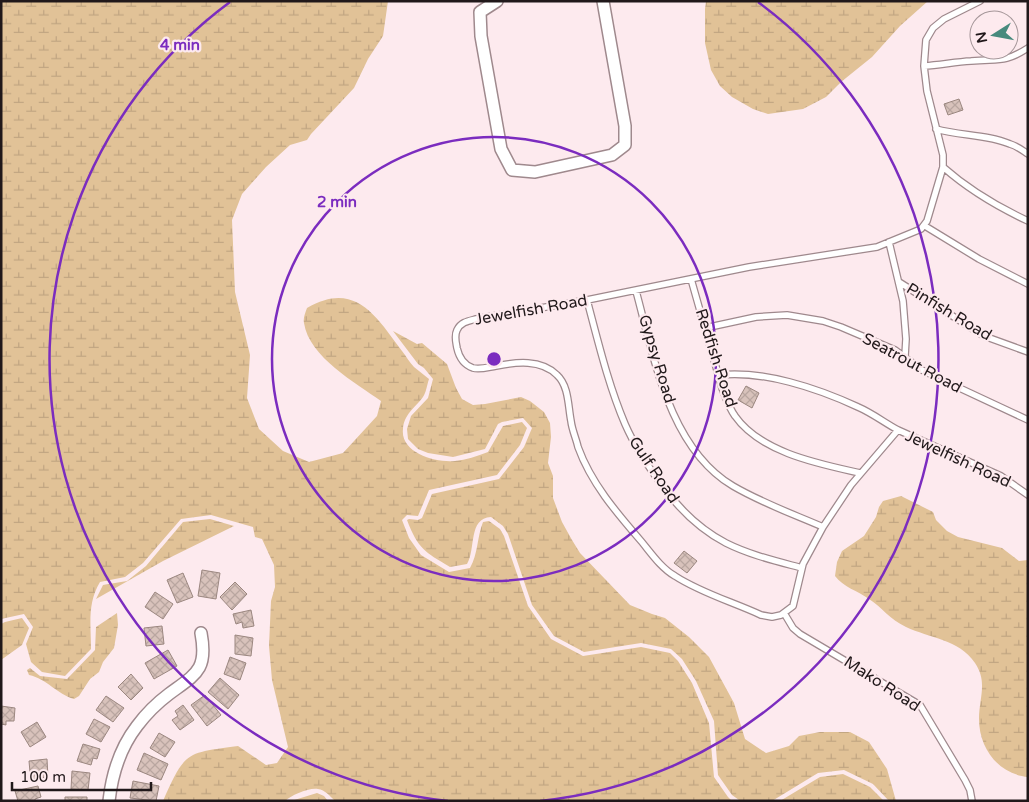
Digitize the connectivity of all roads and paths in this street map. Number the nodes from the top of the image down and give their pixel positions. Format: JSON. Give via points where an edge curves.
{"nodes":[{"id":1,"x":497,"y":1,"type":"edge"},
{"id":2,"x":603,"y":1,"type":"edge"},
{"id":3,"x":980,"y":1,"type":"edge"},
{"id":4,"x":1028,"y":48,"type":"edge"},
{"id":5,"x":924,"y":66,"type":"junction"},
{"id":6,"x":936,"y":128,"type":"junction"},
{"id":7,"x":1028,"y":154,"type":"edge"},
{"id":8,"x":942,"y":167,"type":"junction"},
{"id":9,"x":1028,"y":221,"type":"edge"},
{"id":10,"x":925,"y":226,"type":"junction"},
{"id":11,"x":889,"y":242,"type":"junction"},
{"id":12,"x":691,"y":279,"type":"junction"},
{"id":13,"x":898,"y":282,"type":"junction"},
{"id":14,"x":1028,"y":284,"type":"edge"},
{"id":15,"x":636,"y":291,"type":"junction"},
{"id":16,"x":587,"y":300,"type":"junction"},
{"id":17,"x":705,"y":328,"type":"junction"},
{"id":18,"x":1028,"y":352,"type":"edge"},
{"id":19,"x":905,"y":356,"type":"junction"},
{"id":20,"x":718,"y":375,"type":"junction"},
{"id":21,"x":1028,"y":420,"type":"edge"},
{"id":22,"x":898,"y":430,"type":"junction"},
{"id":23,"x":860,"y":473,"type":"junction"},
{"id":24,"x":1028,"y":494,"type":"edge"},
{"id":25,"x":824,"y":527,"type":"junction"},
{"id":26,"x":802,"y":568,"type":"junction"},
{"id":27,"x":784,"y":613,"type":"junction"},
{"id":28,"x":201,"y":632,"type":"dead end"},
{"id":29,"x":109,"y":801,"type":"edge"},
{"id":30,"x":972,"y":801,"type":"edge"}],
"edges":[{"from":1,"to":2,"type":"street","via":[[480,12],[480,36],[501,149],[512,170],[535,172],[612,155],[625,146],[625,126]]},
{"from":3,"to":5,"type":"lane","via":[[933,28],[926,40]]},
{"from":4,"to":5,"type":"lane","via":[[1004,60]]},
{"from":5,"to":6,"type":"lane"},
{"from":6,"to":7,"type":"lane","via":[[952,134],[1008,143]]},
{"from":6,"to":8,"type":"lane","via":[[943,155]]},
{"from":8,"to":9,"type":"lane","via":[[973,192]]},
{"from":8,"to":10,"type":"lane"},
{"from":10,"to":11,"type":"lane","name":"Jewelfish Road"},
{"from":10,"to":14,"type":"lane"},
{"from":11,"to":12,"type":"lane","name":"Jewelfish Road","via":[[877,247]]},
{"from":11,"to":13,"type":"lane"},
{"from":12,"to":15,"type":"lane","name":"Jewelfish Road"},
{"from":12,"to":17,"type":"lane","name":"Redfish Road"},
{"from":13,"to":18,"type":"lane","name":"Pinfish Road","via":[[984,336]]},
{"from":13,"to":19,"type":"lane","via":[[903,301]]},
{"from":15,"to":16,"type":"lane","name":"Jewelfish Road"},
{"from":15,"to":25,"type":"lane","name":"Gypsy Road","via":[[666,397],[700,456],[733,486]]},
{"from":16,"to":26,"type":"lane","name":"Gulf Road","via":[[625,425],[651,471],[668,493],[696,524],[726,543]]},
{"from":16,"to":27,"type":"lane","name":"Jewelfish Road","via":[[463,323],[455,338],[459,355],[473,368],[524,363],[556,373],[566,392],[582,458],[608,501],[661,565],[682,580],[761,615],[772,617]]},
{"from":17,"to":19,"type":"lane","name":"Seatrout Road","via":[[756,317],[787,315],[841,327]]},
{"from":17,"to":20,"type":"lane","name":"Redfish Road"},
{"from":19,"to":21,"type":"lane","name":"Seatrout Road","via":[[936,377]]},
{"from":20,"to":22,"type":"lane","via":[[770,378],[819,391]]},
{"from":20,"to":23,"type":"lane","name":"Redfish Road","via":[[734,415],[762,440],[798,458]]},
{"from":22,"to":23,"type":"lane","name":"Jewelfish Road"},
{"from":22,"to":24,"type":"lane","name":"Jewelfish Road","via":[[1001,476]]},
{"from":23,"to":25,"type":"lane","name":"Jewelfish Road"},
{"from":25,"to":26,"type":"lane","name":"Jewelfish Road"},
{"from":26,"to":27,"type":"lane","name":"Jewelfish Road","via":[[793,606]]},
{"from":27,"to":30,"type":"lane","name":"Mako Road","via":[[800,634],[920,705],[965,780]]},
{"from":28,"to":29,"type":"street","via":[[203,652],[199,668],[186,683],[156,704],[135,728],[114,771]]}]}
